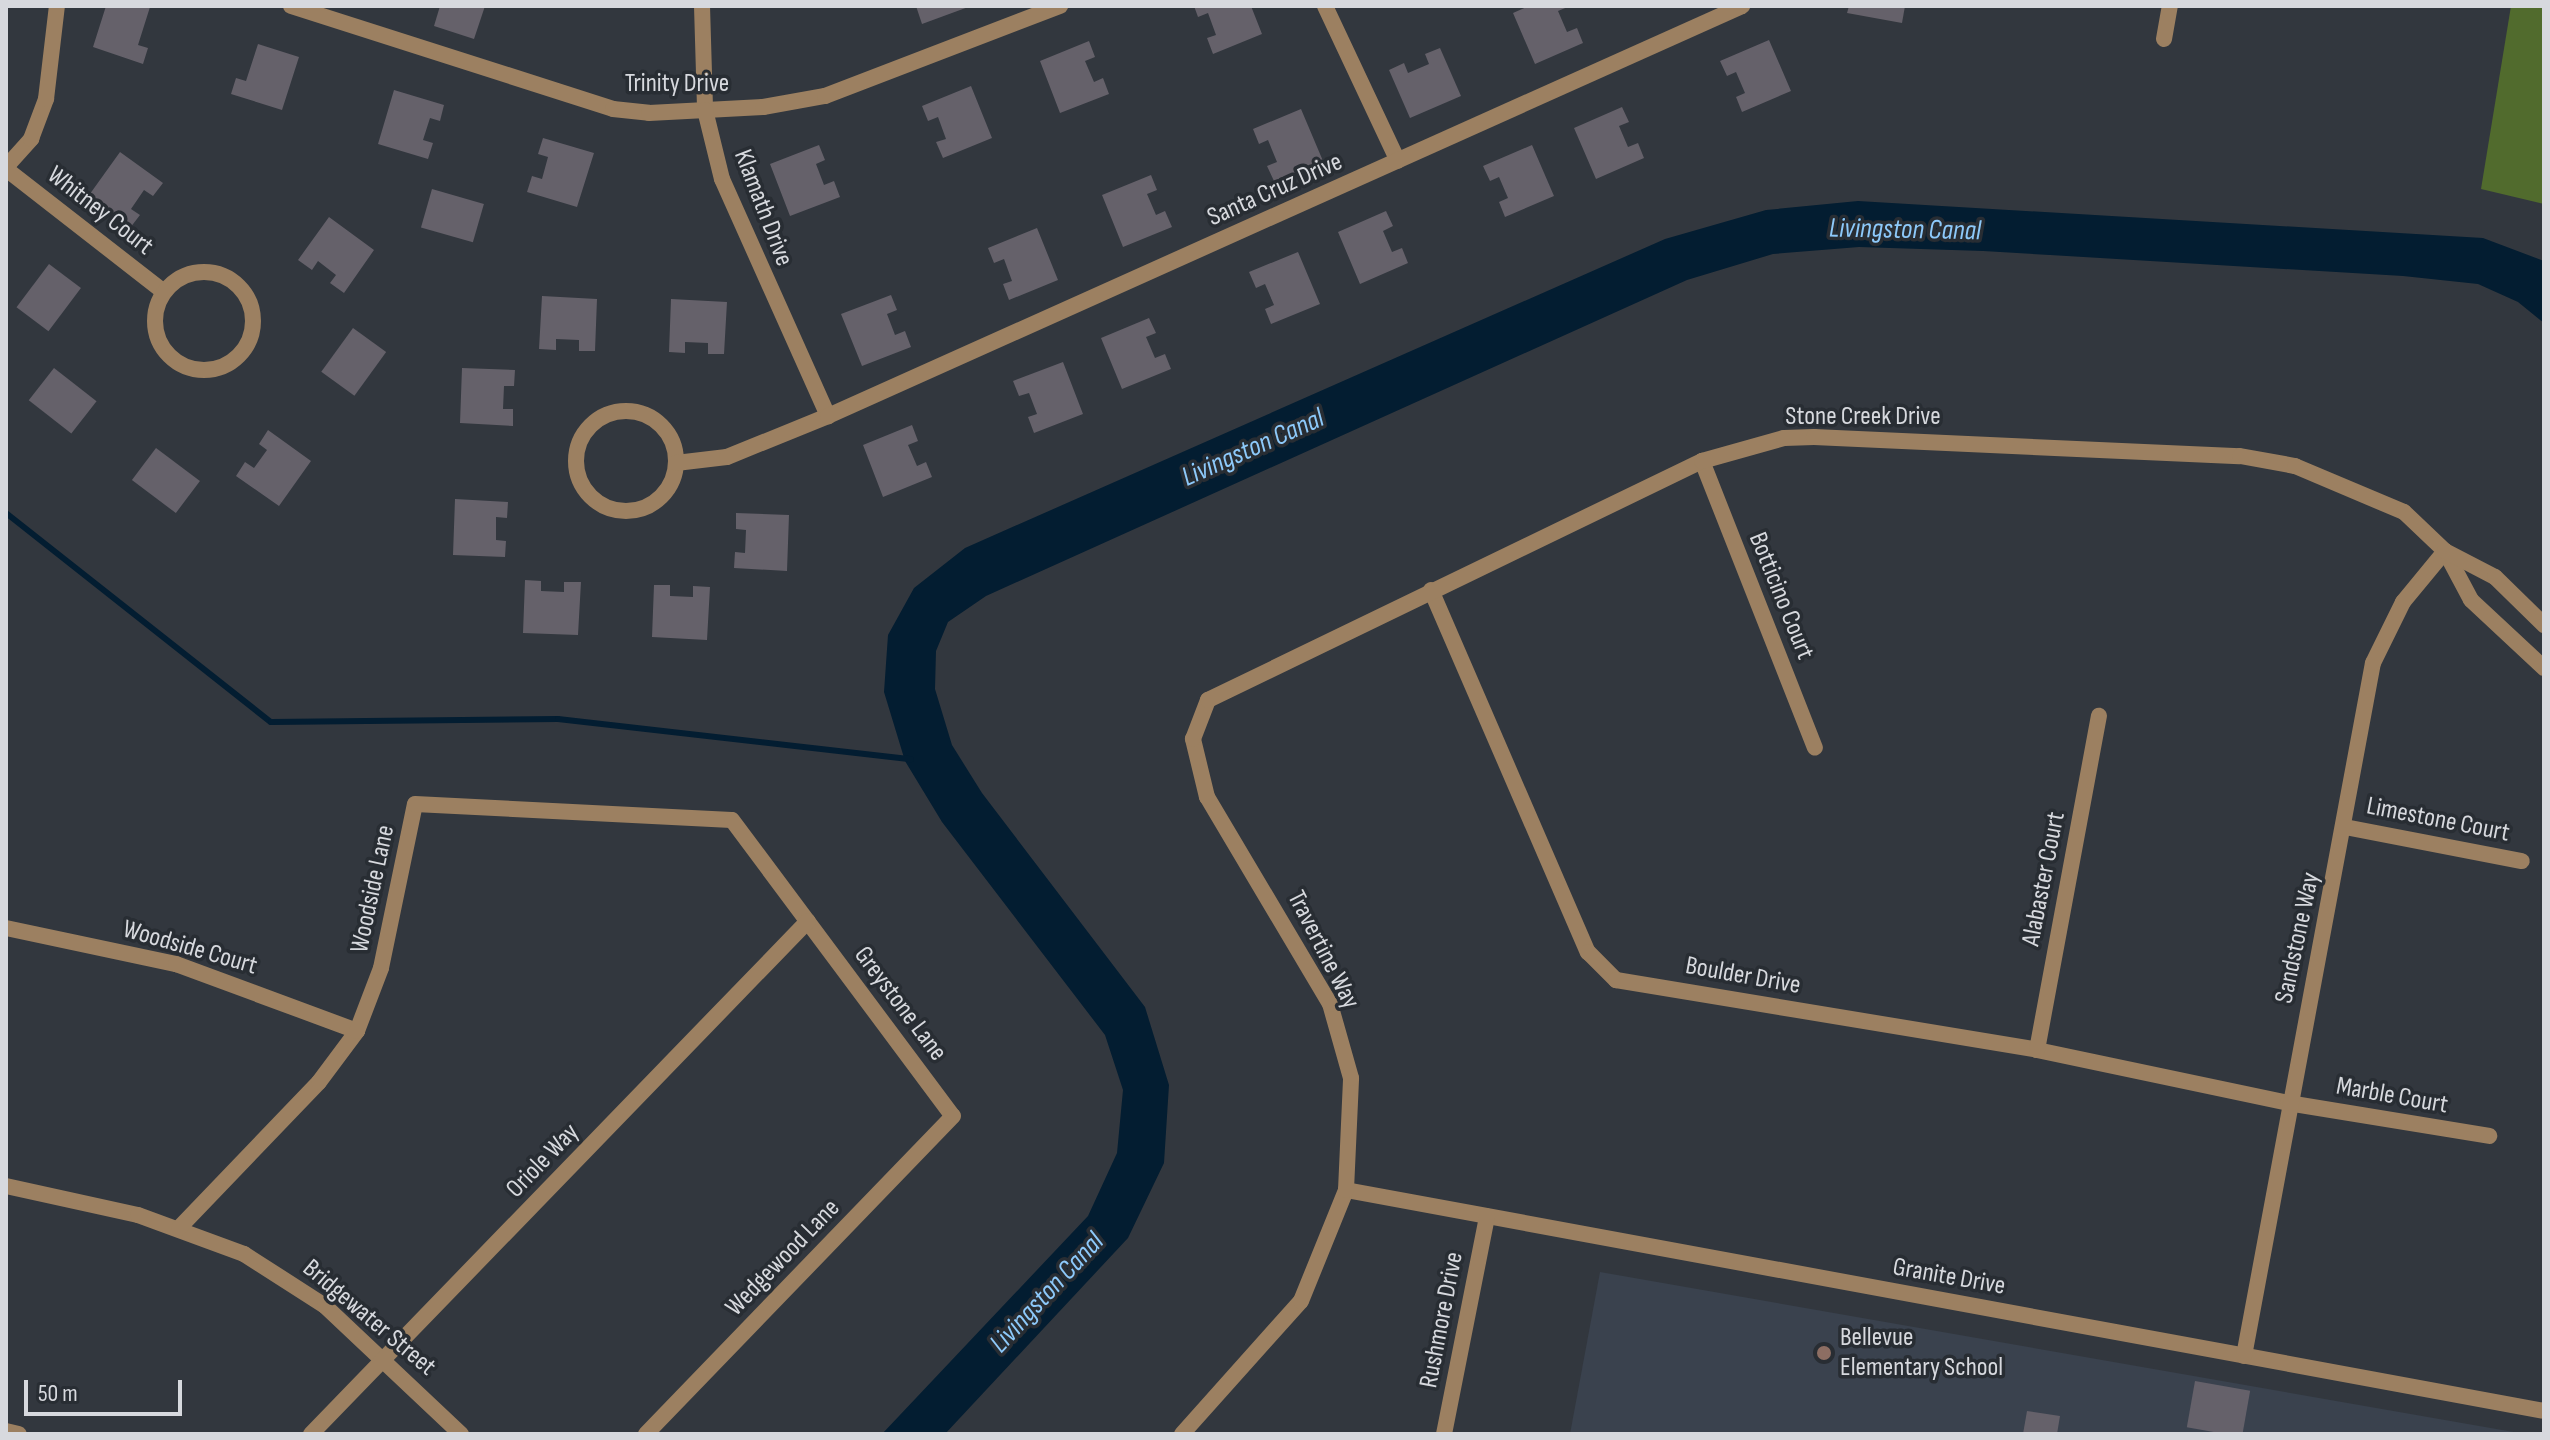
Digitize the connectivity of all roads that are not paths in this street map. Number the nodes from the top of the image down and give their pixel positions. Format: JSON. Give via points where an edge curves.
{"nodes":[{"id":1,"x":57,"y":6,"type":"edge"},
{"id":2,"x":291,"y":6,"type":"edge"},
{"id":3,"x":702,"y":6,"type":"edge"},
{"id":4,"x":1060,"y":6,"type":"edge"},
{"id":5,"x":1325,"y":6,"type":"edge"},
{"id":6,"x":1742,"y":6,"type":"edge"},
{"id":7,"x":2170,"y":6,"type":"edge"},
{"id":8,"x":2164,"y":39,"type":"dead end"},
{"id":9,"x":705,"y":110,"type":"junction"},
{"id":10,"x":1398,"y":161,"type":"junction"},
{"id":11,"x":6,"y":168,"type":"edge"},
{"id":12,"x":164,"y":292,"type":"junction"},
{"id":13,"x":828,"y":416,"type":"junction"},
{"id":14,"x":1702,"y":461,"type":"junction"},
{"id":15,"x":676,"y":463,"type":"junction"},
{"id":16,"x":2445,"y":551,"type":"junction"},
{"id":17,"x":1431,"y":590,"type":"junction"},
{"id":18,"x":2544,"y":625,"type":"edge"},
{"id":19,"x":2544,"y":668,"type":"edge"},
{"id":20,"x":2099,"y":716,"type":"dead end"},
{"id":21,"x":1193,"y":739,"type":"joint"},
{"id":22,"x":1815,"y":748,"type":"dead end"},
{"id":23,"x":732,"y":820,"type":"joint"},
{"id":24,"x":2345,"y":827,"type":"junction"},
{"id":25,"x":2522,"y":861,"type":"dead end"},
{"id":26,"x":808,"y":921,"type":"junction"},
{"id":27,"x":6,"y":928,"type":"edge"},
{"id":28,"x":357,"y":1031,"type":"junction"},
{"id":29,"x":2037,"y":1050,"type":"junction"},
{"id":30,"x":2288,"y":1103,"type":"junction"},
{"id":31,"x":953,"y":1116,"type":"joint"},
{"id":32,"x":2489,"y":1136,"type":"dead end"},
{"id":33,"x":6,"y":1186,"type":"edge"},
{"id":34,"x":1346,"y":1190,"type":"junction"},
{"id":35,"x":1487,"y":1216,"type":"junction"},
{"id":36,"x":179,"y":1228,"type":"junction"},
{"id":37,"x":2244,"y":1356,"type":"junction"},
{"id":38,"x":386,"y":1358,"type":"junction"},
{"id":39,"x":2544,"y":1411,"type":"edge"},
{"id":40,"x":6,"y":1431,"type":"edge"},
{"id":41,"x":19,"y":1434,"type":"edge"},
{"id":42,"x":311,"y":1434,"type":"edge"},
{"id":43,"x":461,"y":1434,"type":"edge"},
{"id":44,"x":646,"y":1434,"type":"edge"},
{"id":45,"x":1182,"y":1434,"type":"edge"},
{"id":46,"x":1444,"y":1434,"type":"edge"}],
"edges":[{"from":1,"to":11,"type":"street","via":[[46,99],[31,139]]},
{"from":2,"to":9,"type":"street","name":"Trinity Drive","via":[[613,109]]},
{"from":3,"to":9,"type":"street","name":"Klamath Drive"},
{"from":4,"to":9,"type":"street","name":"Trinity Drive","via":[[825,96]]},
{"from":5,"to":10,"type":"street"},
{"from":6,"to":10,"type":"street","name":"Santa Cruz Drive"},
{"from":7,"to":8,"type":"street"},
{"from":9,"to":13,"type":"street","name":"Klamath Drive","via":[[722,179],[744,237]]},
{"from":10,"to":13,"type":"street","name":"Santa Cruz Drive"},
{"from":11,"to":12,"type":"street","name":"Whitney Court"},
{"from":12,"to":12,"type":"street","name":"Whitney Court","via":[[154,324],[167,355],[189,368],[215,370],[243,351],[253,319],[240,288],[226,278],[201,273],[177,280]]},
{"from":13,"to":15,"type":"street","name":"Santa Cruz Drive","via":[[727,457]]},
{"from":14,"to":16,"type":"street","name":"Stone Creek Drive","via":[[1784,438],[1814,437],[2240,456],[2320,473],[2377,496],[2404,512]]},
{"from":14,"to":17,"type":"street","name":"Stone Creek Drive"},
{"from":14,"to":22,"type":"street","name":"Botticino Court"},
{"from":15,"to":15,"type":"street","via":[[661,425],[635,411],[600,418],[580,440],[576,457],[588,493],[613,509],[631,511],[661,497]]},
{"from":16,"to":18,"type":"street","name":"Stone Creek Drive","via":[[2495,577]]},
{"from":16,"to":19,"type":"street","name":"Stone Creek Drive","via":[[2471,600]]},
{"from":16,"to":24,"type":"street","name":"Sandstone Way","via":[[2403,602],[2373,663]]},
{"from":17,"to":21,"type":"street","name":"Stone Creek Drive","via":[[1208,700]]},
{"from":17,"to":29,"type":"street","name":"Boulder Drive","via":[[1588,952],[1616,980]]},
{"from":20,"to":29,"type":"street","name":"Alabaster Court"},
{"from":21,"to":34,"type":"street","name":"Travertine Way","via":[[1207,797],[1330,1004],[1351,1078]]},
{"from":23,"to":26,"type":"street","name":"Greystone Lane"},
{"from":23,"to":28,"type":"street","name":"Woodside Lane","via":[[415,804],[381,968]]},
{"from":24,"to":25,"type":"street","name":"Limestone Court"},
{"from":24,"to":30,"type":"street","name":"Sandstone Way"},
{"from":26,"to":31,"type":"street","name":"Greystone Lane"},
{"from":26,"to":38,"type":"street","name":"Oriole Way"},
{"from":27,"to":28,"type":"street","name":"Woodside Court","via":[[203,971]]},
{"from":28,"to":36,"type":"street","name":"Woodside Lane","via":[[319,1082]]},
{"from":29,"to":30,"type":"street","name":"Boulder Drive"},
{"from":30,"to":32,"type":"street","name":"Marble Court"},
{"from":30,"to":37,"type":"street","name":"Sandstone Way"},
{"from":31,"to":44,"type":"street","name":"Wedgewood Lane"},
{"from":33,"to":36,"type":"street","name":"Bridgewater Street"},
{"from":34,"to":35,"type":"street","name":"Granite Drive"},
{"from":34,"to":45,"type":"street","name":"Travertine Way","via":[[1301,1301]]},
{"from":35,"to":37,"type":"street","name":"Granite Drive"},
{"from":35,"to":46,"type":"street","name":"Rushmore Drive"},
{"from":36,"to":38,"type":"street","name":"Bridgewater Street","via":[[244,1254],[289,1280]]},
{"from":37,"to":39,"type":"street","name":"Granite Drive"},
{"from":38,"to":42,"type":"street","name":"Oriole Way"},
{"from":38,"to":43,"type":"street","name":"Bridgewater Street"},
{"from":40,"to":41,"type":"street"}]}
